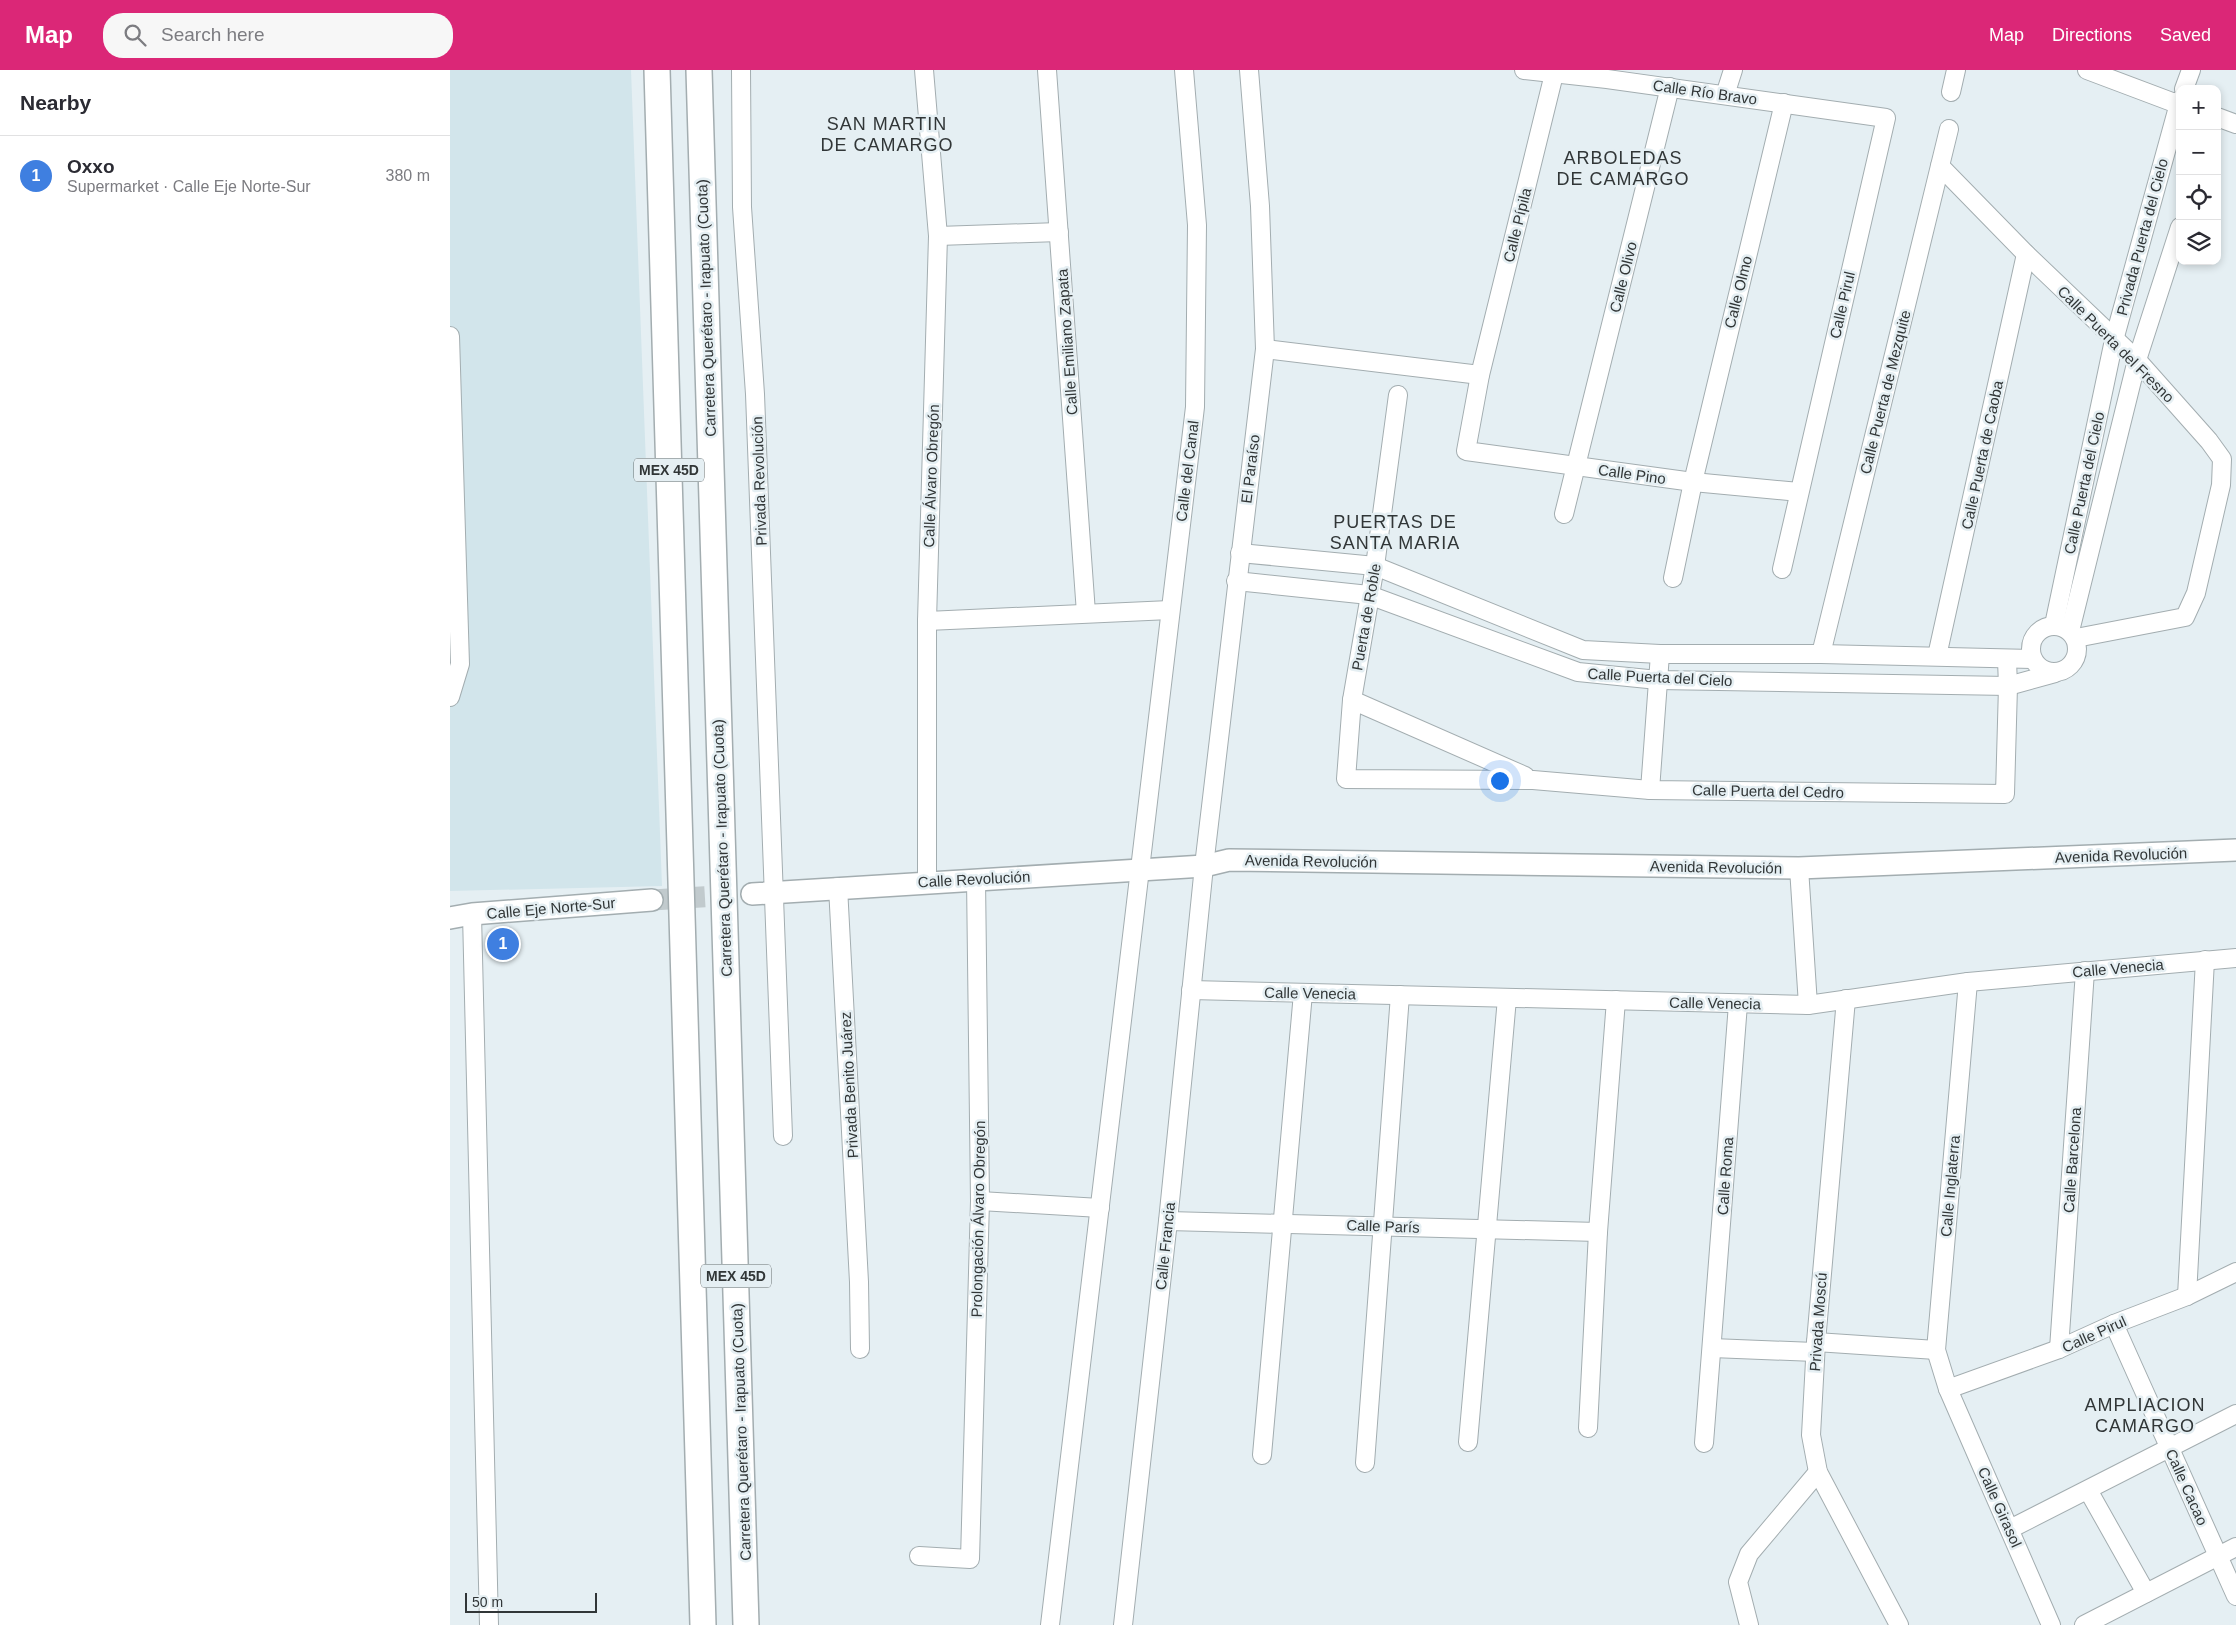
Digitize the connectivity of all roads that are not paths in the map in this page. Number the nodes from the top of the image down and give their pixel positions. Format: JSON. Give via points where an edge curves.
{"nodes":[{"id":1,"x":656,"y":70,"type":"edge"},
{"id":2,"x":699,"y":70,"type":"edge"},
{"id":3,"x":741,"y":70,"type":"edge"},
{"id":4,"x":924,"y":70,"type":"edge"},
{"id":5,"x":1048,"y":70,"type":"edge"},
{"id":6,"x":1184,"y":70,"type":"edge"},
{"id":7,"x":1249,"y":70,"type":"edge"},
{"id":8,"x":1524,"y":70,"type":"edge"},
{"id":9,"x":1732,"y":70,"type":"edge"},
{"id":10,"x":1956,"y":70,"type":"edge"},
{"id":11,"x":2087,"y":70,"type":"edge"},
{"id":12,"x":2191,"y":70,"type":"edge"},
{"id":13,"x":1554,"y":74,"type":"junction"},
{"id":14,"x":1609,"y":74,"type":"edge"},
{"id":15,"x":2186,"y":85,"type":"edge"},
{"id":16,"x":1670,"y":87,"type":"junction"},
{"id":17,"x":1951,"y":92,"type":"dead end"},
{"id":18,"x":1725,"y":95,"type":"junction"},
{"id":19,"x":2176,"y":99,"type":"edge"},
{"id":20,"x":1784,"y":103,"type":"junction"},
{"id":21,"x":2176,"y":115,"type":"edge"},
{"id":22,"x":1886,"y":118,"type":"joint"},
{"id":23,"x":2221,"y":118,"type":"edge"},
{"id":24,"x":2236,"y":124,"type":"edge"},
{"id":25,"x":1949,"y":129,"type":"dead end"},
{"id":26,"x":1940,"y":166,"type":"junction"},
{"id":27,"x":1059,"y":232,"type":"junction"},
{"id":28,"x":938,"y":236,"type":"junction"},
{"id":29,"x":2176,"y":239,"type":"edge"},
{"id":30,"x":2026,"y":254,"type":"junction"},
{"id":31,"x":450,"y":336,"type":"edge"},
{"id":32,"x":2114,"y":340,"type":"junction"},
{"id":33,"x":1265,"y":349,"type":"junction"},
{"id":34,"x":2137,"y":360,"type":"junction"},
{"id":35,"x":450,"y":363,"type":"edge"},
{"id":36,"x":1480,"y":375,"type":"junction"},
{"id":37,"x":1398,"y":395,"type":"dead end"},
{"id":38,"x":1466,"y":451,"type":"joint"},
{"id":39,"x":1576,"y":466,"type":"junction"},
{"id":40,"x":1693,"y":482,"type":"junction"},
{"id":41,"x":1799,"y":492,"type":"junction"},
{"id":42,"x":1564,"y":514,"type":"dead end"},
{"id":43,"x":1240,"y":553,"type":"junction"},
{"id":44,"x":1376,"y":566,"type":"junction"},
{"id":45,"x":1782,"y":569,"type":"dead end"},
{"id":46,"x":1673,"y":578,"type":"dead end"},
{"id":47,"x":1236,"y":581,"type":"junction"},
{"id":48,"x":1370,"y":595,"type":"junction"},
{"id":49,"x":1170,"y":610,"type":"junction"},
{"id":50,"x":1086,"y":613,"type":"junction"},
{"id":51,"x":927,"y":621,"type":"junction"},
{"id":52,"x":2066,"y":632,"type":"junction"},
{"id":53,"x":1660,"y":654,"type":"junction"},
{"id":54,"x":1821,"y":654,"type":"junction"},
{"id":55,"x":1937,"y":656,"type":"junction"},
{"id":56,"x":2032,"y":659,"type":"junction"},
{"id":57,"x":2007,"y":660,"type":"junction"},
{"id":58,"x":2055,"y":673,"type":"junction"},
{"id":59,"x":1658,"y":680,"type":"junction"},
{"id":60,"x":2008,"y":686,"type":"junction"},
{"id":61,"x":450,"y":697,"type":"edge"},
{"id":62,"x":1352,"y":700,"type":"junction"},
{"id":63,"x":1346,"y":780,"type":"joint"},
{"id":64,"x":1533,"y":780,"type":"junction"},
{"id":65,"x":1650,"y":790,"type":"junction"},
{"id":66,"x":2236,"y":850,"type":"edge"},
{"id":67,"x":1200,"y":866,"type":"junction"},
{"id":68,"x":1798,"y":868,"type":"junction"},
{"id":69,"x":1145,"y":869,"type":"junction"},
{"id":70,"x":976,"y":879,"type":"junction"},
{"id":71,"x":927,"y":882,"type":"junction"},
{"id":72,"x":838,"y":887,"type":"junction"},
{"id":73,"x":774,"y":892,"type":"junction"},
{"id":74,"x":752,"y":894,"type":"tunnel mouth"},
{"id":75,"x":652,"y":900,"type":"tunnel mouth"},
{"id":76,"x":472,"y":914,"type":"junction"},
{"id":77,"x":450,"y":918,"type":"edge"},
{"id":78,"x":2236,"y":958,"type":"edge"},
{"id":79,"x":2205,"y":960,"type":"junction"},
{"id":80,"x":2085,"y":971,"type":"junction"},
{"id":81,"x":1968,"y":982,"type":"junction"},
{"id":82,"x":1191,"y":990,"type":"junction"},
{"id":83,"x":1303,"y":993,"type":"junction"},
{"id":84,"x":1400,"y":995,"type":"junction"},
{"id":85,"x":1507,"y":998,"type":"junction"},
{"id":86,"x":1616,"y":1000,"type":"junction"},
{"id":87,"x":1846,"y":1000,"type":"junction"},
{"id":88,"x":1738,"y":1004,"type":"junction"},
{"id":89,"x":1808,"y":1005,"type":"junction"},
{"id":90,"x":783,"y":1136,"type":"dead end"},
{"id":91,"x":980,"y":1200,"type":"junction"},
{"id":92,"x":1100,"y":1208,"type":"junction"},
{"id":93,"x":1168,"y":1220,"type":"junction"},
{"id":94,"x":1281,"y":1223,"type":"junction"},
{"id":95,"x":1382,"y":1226,"type":"junction"},
{"id":96,"x":1487,"y":1229,"type":"junction"},
{"id":97,"x":1598,"y":1232,"type":"junction"},
{"id":98,"x":2236,"y":1272,"type":"edge"},
{"id":99,"x":2187,"y":1296,"type":"junction"},
{"id":100,"x":2114,"y":1324,"type":"junction"},
{"id":101,"x":1816,"y":1347,"type":"junction"},
{"id":102,"x":1712,"y":1348,"type":"junction"},
{"id":103,"x":860,"y":1349,"type":"dead end"},
{"id":104,"x":1936,"y":1350,"type":"junction"},
{"id":105,"x":2059,"y":1350,"type":"junction"},
{"id":106,"x":1948,"y":1389,"type":"junction"},
{"id":107,"x":2236,"y":1414,"type":"edge"},
{"id":108,"x":1588,"y":1428,"type":"dead end"},
{"id":109,"x":1468,"y":1442,"type":"dead end"},
{"id":110,"x":1704,"y":1443,"type":"dead end"},
{"id":111,"x":2170,"y":1450,"type":"junction"},
{"id":112,"x":1262,"y":1455,"type":"dead end"},
{"id":113,"x":1364,"y":1463,"type":"dead end"},
{"id":114,"x":1818,"y":1472,"type":"junction"},
{"id":115,"x":2088,"y":1490,"type":"junction"},
{"id":116,"x":2010,"y":1529,"type":"junction"},
{"id":117,"x":2236,"y":1547,"type":"edge"},
{"id":118,"x":919,"y":1556,"type":"dead end"},
{"id":119,"x":2218,"y":1556,"type":"junction"},
{"id":120,"x":2146,"y":1593,"type":"junction"},
{"id":121,"x":2236,"y":1596,"type":"edge"},
{"id":122,"x":489,"y":1625,"type":"edge"},
{"id":123,"x":703,"y":1625,"type":"edge"},
{"id":124,"x":746,"y":1625,"type":"edge"},
{"id":125,"x":1050,"y":1625,"type":"edge"},
{"id":126,"x":1123,"y":1625,"type":"edge"},
{"id":127,"x":1749,"y":1625,"type":"edge"},
{"id":128,"x":1899,"y":1625,"type":"edge"},
{"id":129,"x":2051,"y":1625,"type":"edge"},
{"id":130,"x":2084,"y":1625,"type":"edge"}],
"edges":[{"from":1,"to":123,"type":"highway","number":"MEX 45D"},
{"from":2,"to":124,"type":"highway","name":"Carretera Querétaro - Irapuato (Cuota)","number":"MEX 45D"},
{"from":3,"to":73,"type":"street","name":"Privada Revolución","via":[[742,207],[755,394]]},
{"from":4,"to":28,"type":"street","name":"Calle Álvaro Obregón"},
{"from":5,"to":27,"type":"street","name":"Calle Emiliano Zapata"},
{"from":6,"to":49,"type":"street","name":"Calle del Canal","via":[[1197,225],[1195,407]]},
{"from":7,"to":33,"type":"street","name":"El Paraíso","via":[[1260,206]]},
{"from":8,"to":13,"type":"street","name":"Calle Río Bravo"},
{"from":9,"to":18,"type":"street"},
{"from":10,"to":17,"type":"street"},
{"from":11,"to":19,"type":"street"},
{"from":12,"to":15,"type":"street","name":"Privada Puerta del Cielo"},
{"from":13,"to":14,"type":"street","name":"Calle Río Bravo"},
{"from":13,"to":36,"type":"street","name":"Calle Pípila"},
{"from":14,"to":16,"type":"street","name":"Calle Río Bravo"},
{"from":16,"to":18,"type":"street","name":"Calle Río Bravo"},
{"from":16,"to":39,"type":"street","name":"Calle Olivo"},
{"from":18,"to":20,"type":"street","name":"Calle Río Bravo"},
{"from":20,"to":22,"type":"street","name":"Calle Río Bravo"},
{"from":20,"to":40,"type":"street","name":"Calle Olmo"},
{"from":21,"to":32,"type":"street","name":"Privada Puerta del Cielo"},
{"from":22,"to":41,"type":"street","name":"Calle Pirul"},
{"from":23,"to":24,"type":"street"},
{"from":25,"to":26,"type":"street","name":"Calle Puerta de Mezquite"},
{"from":26,"to":30,"type":"street","name":"Calle Puerta del Fresno"},
{"from":26,"to":54,"type":"street","name":"Calle Puerta de Mezquite"},
{"from":27,"to":28,"type":"street"},
{"from":27,"to":50,"type":"street","name":"Calle Emiliano Zapata"},
{"from":28,"to":51,"type":"street","name":"Calle Álvaro Obregón"},
{"from":29,"to":34,"type":"street","name":"Privada Puerta del Cielo"},
{"from":30,"to":32,"type":"street","name":"Calle Puerta del Fresno"},
{"from":30,"to":55,"type":"street","name":"Calle Puerta de Caoba"},
{"from":31,"to":35,"type":"street"},
{"from":32,"to":34,"type":"street","name":"Calle Puerta del Fresno"},
{"from":32,"to":52,"type":"street","name":"Calle Puerta del Cielo"},
{"from":33,"to":36,"type":"street"},
{"from":33,"to":43,"type":"street","name":"El Paraíso"},
{"from":34,"to":52,"type":"street","name":"Calle Puerta del Cielo"},
{"from":34,"to":52,"type":"street","name":"Calle Puerta del Fresno","via":[[2210,441],[2222,459],[2221,485],[2196,593],[2184,617]]},
{"from":35,"to":61,"type":"street","via":[[460,664]]},
{"from":36,"to":38,"type":"street","name":"Calle Pípila"},
{"from":37,"to":44,"type":"street","name":"Puerta de Roble"},
{"from":38,"to":39,"type":"street","name":"Calle Pino"},
{"from":39,"to":40,"type":"street","name":"Calle Pino"},
{"from":39,"to":42,"type":"street","name":"Calle Olivo"},
{"from":40,"to":41,"type":"street","name":"Calle Pino"},
{"from":40,"to":46,"type":"street","name":"Calle Olmo"},
{"from":41,"to":45,"type":"street","name":"Calle Pirul"},
{"from":43,"to":44,"type":"street","name":"Calle Puerta del Cielo"},
{"from":43,"to":47,"type":"street","name":"El Paraíso"},
{"from":44,"to":48,"type":"street","name":"Puerta de Roble"},
{"from":44,"to":53,"type":"street","name":"Calle Puerta del Cielo","via":[[1583,650]]},
{"from":47,"to":48,"type":"street","name":"Calle Puerta del Cielo"},
{"from":47,"to":67,"type":"street","name":"El Paraíso"},
{"from":48,"to":59,"type":"street","name":"Calle Puerta del Cielo","via":[[1578,672]]},
{"from":48,"to":62,"type":"street","name":"Puerta de Roble"},
{"from":49,"to":50,"type":"street"},
{"from":49,"to":69,"type":"street","name":"Calle del Canal"},
{"from":50,"to":51,"type":"street"},
{"from":51,"to":71,"type":"street","name":"Calle Álvaro Obregón"},
{"from":52,"to":56,"type":"street","via":[[2042,628],[2033,637]]},
{"from":52,"to":58,"type":"street","via":[[2077,649],[2074,661]]},
{"from":53,"to":54,"type":"street","name":"Calle Puerta del Cielo"},
{"from":53,"to":59,"type":"street"},
{"from":54,"to":55,"type":"street","name":"Calle Puerta del Cielo"},
{"from":55,"to":57,"type":"street","name":"Calle Puerta del Cielo"},
{"from":56,"to":57,"type":"street","name":"Calle Puerta del Cielo"},
{"from":56,"to":58,"type":"street","via":[[2042,669]]},
{"from":57,"to":60,"type":"street"},
{"from":58,"to":60,"type":"street","name":"Calle Puerta del Cielo"},
{"from":59,"to":60,"type":"street","name":"Calle Puerta del Cielo"},
{"from":59,"to":65,"type":"street"},
{"from":60,"to":65,"type":"street","name":"Calle Puerta del Cedro","via":[[2004,794]]},
{"from":62,"to":63,"type":"street","name":"Puerta de Roble"},
{"from":62,"to":64,"type":"street","name":"Calle Puerta del Cedro"},
{"from":63,"to":64,"type":"street","name":"Calle Puerta del Cedro"},
{"from":64,"to":65,"type":"street","name":"Calle Puerta del Cedro"},
{"from":66,"to":68,"type":"main road","name":"Avenida Revolución"},
{"from":67,"to":68,"type":"main road","name":"Avenida Revolución","via":[[1229,860]]},
{"from":67,"to":69,"type":"main road","name":"Calle Revolución"},
{"from":67,"to":82,"type":"street","name":"Calle Francia"},
{"from":68,"to":89,"type":"street"},
{"from":69,"to":70,"type":"main road","name":"Calle Revolución"},
{"from":69,"to":92,"type":"street"},
{"from":70,"to":71,"type":"main road","name":"Calle Revolución"},
{"from":70,"to":91,"type":"street","name":"Prolongación Álvaro Obregón"},
{"from":71,"to":72,"type":"main road","name":"Calle Revolución"},
{"from":72,"to":73,"type":"main road","name":"Calle Revolución"},
{"from":72,"to":103,"type":"street","name":"Privada Benito Juárez"},
{"from":73,"to":74,"type":"main road","name":"Calle Revolución"},
{"from":73,"to":90,"type":"street","name":"Privada Revolución"},
{"from":75,"to":76,"type":"main road","name":"Calle Eje Norte-Sur"},
{"from":76,"to":77,"type":"main road","name":"Calle Eje Norte-Sur"},
{"from":76,"to":122,"type":"street"},
{"from":78,"to":79,"type":"street","name":"Calle Venecia"},
{"from":79,"to":80,"type":"street","name":"Calle Venecia"},
{"from":79,"to":99,"type":"street"},
{"from":80,"to":81,"type":"street","name":"Calle Venecia"},
{"from":80,"to":105,"type":"street","name":"Calle Barcelona"},
{"from":81,"to":87,"type":"street","name":"Calle Venecia"},
{"from":81,"to":104,"type":"street","name":"Calle Inglaterra"},
{"from":82,"to":83,"type":"street","name":"Calle Venecia"},
{"from":82,"to":93,"type":"street","name":"Calle Francia"},
{"from":83,"to":84,"type":"street","name":"Calle Venecia"},
{"from":83,"to":94,"type":"street"},
{"from":84,"to":85,"type":"street","name":"Calle Venecia"},
{"from":84,"to":95,"type":"street"},
{"from":85,"to":86,"type":"street","name":"Calle Venecia"},
{"from":85,"to":96,"type":"street"},
{"from":86,"to":88,"type":"street","name":"Calle Venecia"},
{"from":86,"to":97,"type":"street"},
{"from":87,"to":89,"type":"street","name":"Calle Venecia"},
{"from":87,"to":101,"type":"street","name":"Privada Moscú"},
{"from":88,"to":89,"type":"street","name":"Calle Venecia"},
{"from":88,"to":102,"type":"street","name":"Calle Roma"},
{"from":91,"to":92,"type":"street"},
{"from":91,"to":118,"type":"street","name":"Prolongación Álvaro Obregón","via":[[970,1559]]},
{"from":92,"to":125,"type":"street"},
{"from":93,"to":94,"type":"street","name":"Calle París"},
{"from":93,"to":126,"type":"street","name":"Calle Francia"},
{"from":94,"to":95,"type":"street","name":"Calle París"},
{"from":94,"to":112,"type":"street"},
{"from":95,"to":96,"type":"street","name":"Calle París"},
{"from":95,"to":113,"type":"street"},
{"from":96,"to":97,"type":"street","name":"Calle París"},
{"from":96,"to":109,"type":"street"},
{"from":97,"to":108,"type":"street"},
{"from":98,"to":99,"type":"street","name":"Calle Pirul"},
{"from":99,"to":100,"type":"street","name":"Calle Pirul"},
{"from":100,"to":105,"type":"street","name":"Calle Pirul"},
{"from":100,"to":111,"type":"street","name":"Calle Cacao"},
{"from":101,"to":102,"type":"street"},
{"from":101,"to":104,"type":"street"},
{"from":101,"to":114,"type":"street","name":"Privada Moscú","via":[[1811,1435]]},
{"from":102,"to":110,"type":"street","name":"Calle Roma"},
{"from":104,"to":106,"type":"street","name":"Calle Inglaterra"},
{"from":105,"to":106,"type":"street","name":"Calle Pirul"},
{"from":106,"to":116,"type":"street","name":"Calle Girasol"},
{"from":107,"to":111,"type":"street"},
{"from":111,"to":115,"type":"street"},
{"from":111,"to":119,"type":"street","name":"Calle Cacao"},
{"from":114,"to":127,"type":"street","via":[[1749,1554],[1738,1582]]},
{"from":114,"to":128,"type":"street","name":"Privada Moscú"},
{"from":115,"to":116,"type":"street"},
{"from":115,"to":120,"type":"street"},
{"from":116,"to":129,"type":"street","name":"Calle Girasol"},
{"from":117,"to":119,"type":"street"},
{"from":119,"to":120,"type":"street"},
{"from":119,"to":121,"type":"street","name":"Calle Cacao"},
{"from":120,"to":130,"type":"street"}]}
